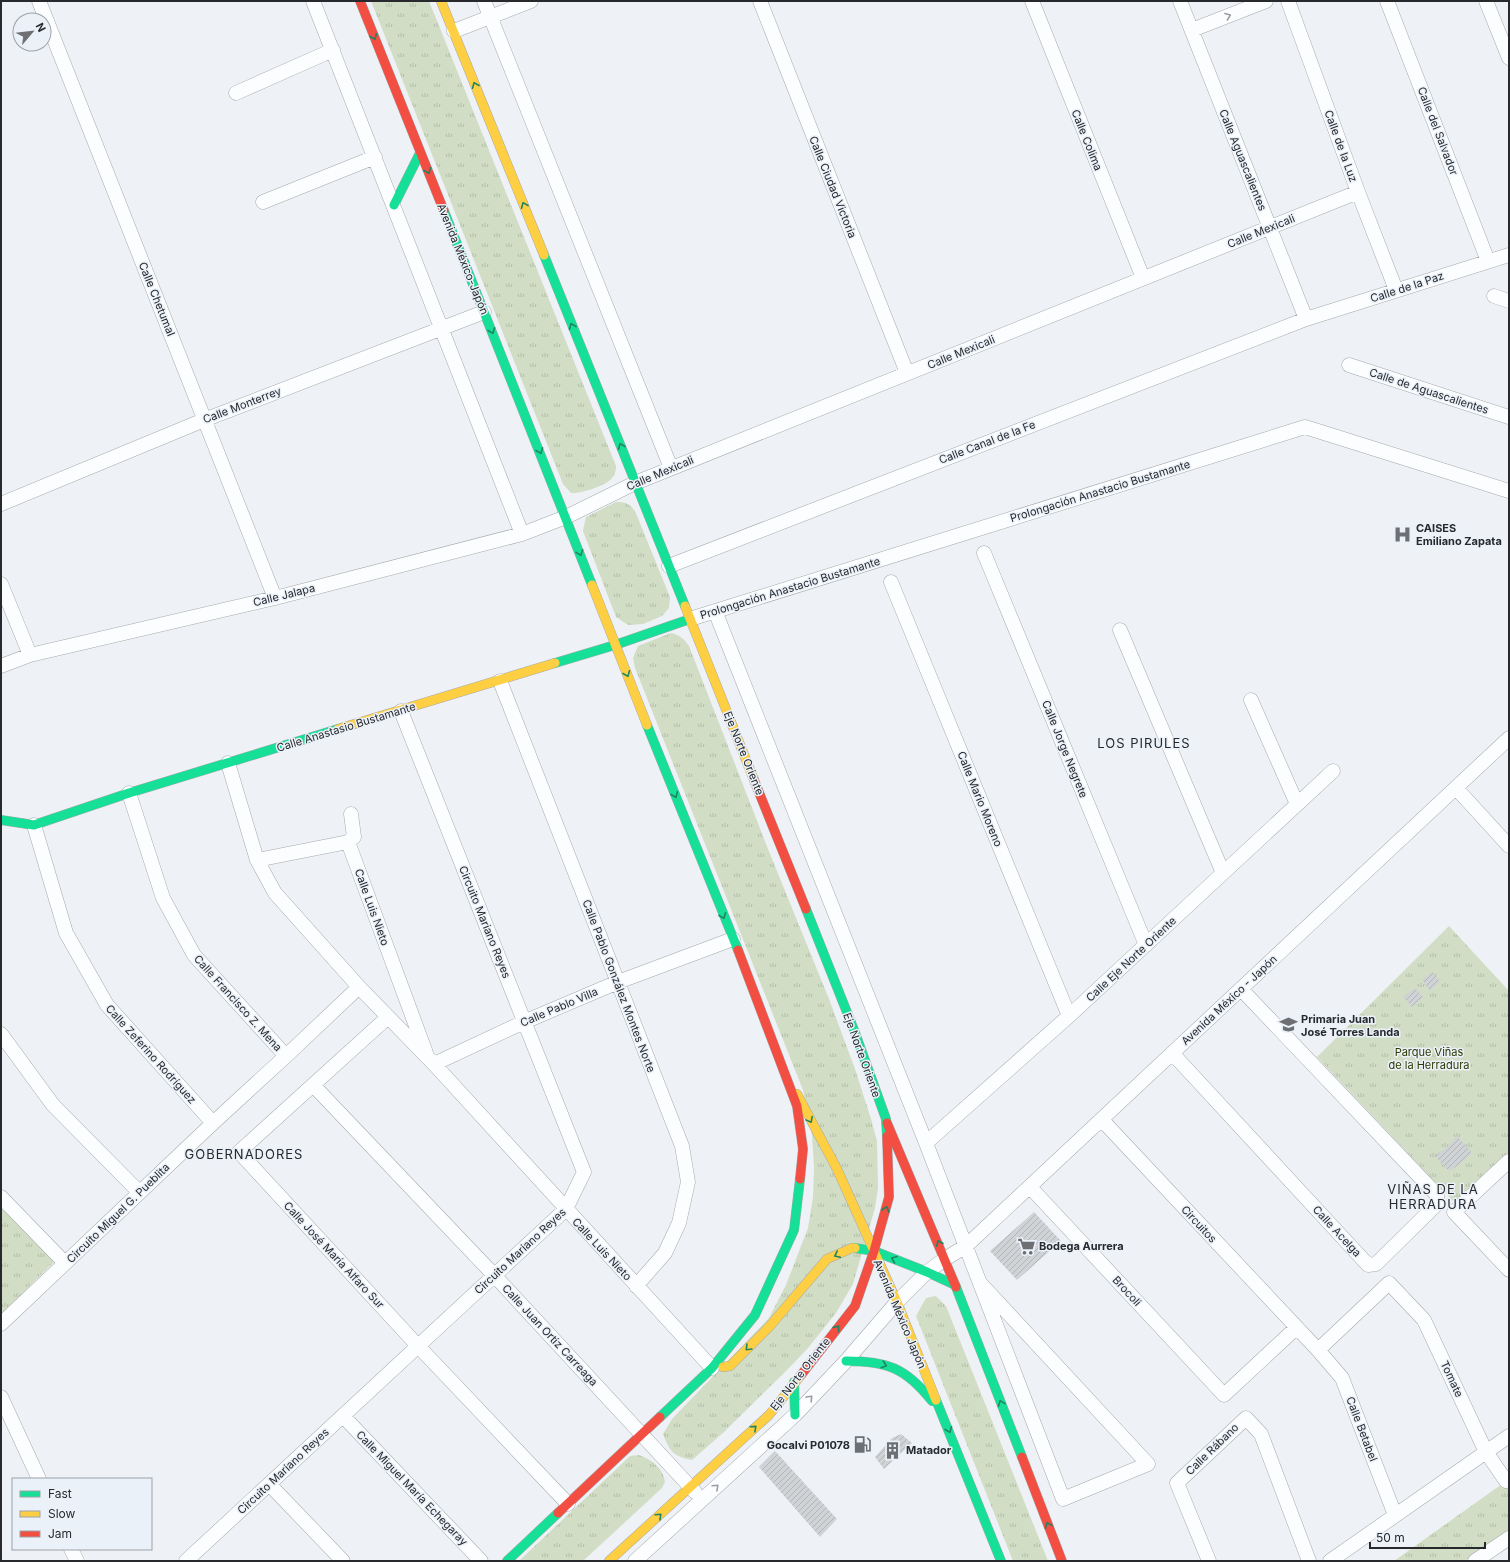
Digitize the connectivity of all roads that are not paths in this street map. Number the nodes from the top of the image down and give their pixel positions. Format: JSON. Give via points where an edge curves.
{"nodes":[{"id":1,"x":39,"y":1,"type":"edge"},
{"id":2,"x":313,"y":1,"type":"edge"},
{"id":3,"x":360,"y":1,"type":"edge"},
{"id":4,"x":442,"y":1,"type":"edge"},
{"id":5,"x":484,"y":1,"type":"edge"},
{"id":6,"x":531,"y":1,"type":"edge"},
{"id":7,"x":760,"y":1,"type":"edge"},
{"id":8,"x":1032,"y":1,"type":"edge"},
{"id":9,"x":1180,"y":1,"type":"edge"},
{"id":10,"x":1266,"y":1,"type":"edge"},
{"id":11,"x":1288,"y":1,"type":"edge"},
{"id":12,"x":1387,"y":1,"type":"edge"},
{"id":13,"x":1486,"y":1,"type":"edge"},
{"id":14,"x":491,"y":18,"type":"junction"},
{"id":15,"x":1192,"y":30,"type":"junction"},
{"id":16,"x":454,"y":31,"type":"junction"},
{"id":17,"x":333,"y":50,"type":"junction"},
{"id":18,"x":1509,"y":58,"type":"edge"},
{"id":19,"x":236,"y":93,"type":"dead end"},
{"id":20,"x":420,"y":153,"type":"junction"},
{"id":21,"x":375,"y":157,"type":"junction"},
{"id":22,"x":1358,"y":192,"type":"junction"},
{"id":23,"x":263,"y":202,"type":"dead end"},
{"id":24,"x":394,"y":205,"type":"junction"},
{"id":25,"x":1270,"y":227,"type":"junction"},
{"id":26,"x":1509,"y":255,"type":"edge"},
{"id":27,"x":1488,"y":261,"type":"junction"},
{"id":28,"x":1143,"y":278,"type":"junction"},
{"id":29,"x":1396,"y":290,"type":"junction"},
{"id":30,"x":1494,"y":296,"type":"dead end"},
{"id":31,"x":1509,"y":301,"type":"edge"},
{"id":32,"x":484,"y":312,"type":"junction"},
{"id":33,"x":1306,"y":319,"type":"junction"},
{"id":34,"x":442,"y":328,"type":"junction"},
{"id":35,"x":1349,"y":365,"type":"dead end"},
{"id":36,"x":907,"y":373,"type":"junction"},
{"id":37,"x":1509,"y":417,"type":"edge"},
{"id":38,"x":204,"y":420,"type":"junction"},
{"id":39,"x":671,"y":468,"type":"junction"},
{"id":40,"x":635,"y":482,"type":"junction"},
{"id":41,"x":1509,"y":490,"type":"edge"},
{"id":42,"x":1,"y":504,"type":"edge"},
{"id":43,"x":566,"y":517,"type":"junction"},
{"id":44,"x":522,"y":534,"type":"junction"},
{"id":45,"x":984,"y":553,"type":"dead end"},
{"id":46,"x":669,"y":566,"type":"junction"},
{"id":47,"x":891,"y":582,"type":"dead end"},
{"id":48,"x":1,"y":584,"type":"edge"},
{"id":49,"x":275,"y":598,"type":"junction"},
{"id":50,"x":715,"y":611,"type":"junction"},
{"id":51,"x":690,"y":619,"type":"junction"},
{"id":52,"x":1120,"y":630,"type":"dead end"},
{"id":53,"x":615,"y":645,"type":"junction"},
{"id":54,"x":30,"y":655,"type":"junction"},
{"id":55,"x":1,"y":666,"type":"edge"},
{"id":56,"x":500,"y":681,"type":"junction"},
{"id":57,"x":1251,"y":700,"type":"dead end"},
{"id":58,"x":401,"y":711,"type":"junction"},
{"id":59,"x":1509,"y":738,"type":"edge"},
{"id":60,"x":228,"y":763,"type":"junction"},
{"id":61,"x":1333,"y":771,"type":"dead end"},
{"id":62,"x":1456,"y":788,"type":"junction"},
{"id":63,"x":129,"y":793,"type":"junction"},
{"id":64,"x":1296,"y":804,"type":"junction"},
{"id":65,"x":351,"y":814,"type":"dead end"},
{"id":66,"x":1,"y":820,"type":"edge"},
{"id":67,"x":34,"y":825,"type":"junction"},
{"id":68,"x":348,"y":842,"type":"junction"},
{"id":69,"x":1509,"y":846,"type":"edge"},
{"id":70,"x":257,"y":860,"type":"junction"},
{"id":71,"x":1223,"y":873,"type":"junction"},
{"id":72,"x":733,"y":939,"type":"junction"},
{"id":73,"x":1146,"y":945,"type":"junction"},
{"id":74,"x":618,"y":982,"type":"junction"},
{"id":75,"x":359,"y":987,"type":"junction"},
{"id":76,"x":1241,"y":989,"type":"junction"},
{"id":77,"x":1069,"y":1016,"type":"junction"},
{"id":78,"x":388,"y":1017,"type":"junction"},
{"id":79,"x":524,"y":1022,"type":"junction"},
{"id":80,"x":1,"y":1034,"type":"edge"},
{"id":81,"x":1172,"y":1054,"type":"junction"},
{"id":82,"x":286,"y":1056,"type":"junction"},
{"id":83,"x":431,"y":1061,"type":"junction"},
{"id":84,"x":786,"y":1073,"type":"junction"},
{"id":85,"x":314,"y":1085,"type":"junction"},
{"id":86,"x":886,"y":1119,"type":"junction"},
{"id":87,"x":1102,"y":1120,"type":"junction"},
{"id":88,"x":213,"y":1123,"type":"junction"},
{"id":89,"x":926,"y":1143,"type":"junction"},
{"id":90,"x":1509,"y":1161,"type":"edge"},
{"id":91,"x":1030,"y":1187,"type":"junction"},
{"id":92,"x":139,"y":1192,"type":"junction"},
{"id":93,"x":1,"y":1197,"type":"edge"},
{"id":94,"x":566,"y":1209,"type":"junction"},
{"id":95,"x":966,"y":1246,"type":"junction"},
{"id":96,"x":874,"y":1252,"type":"junction"},
{"id":97,"x":945,"y":1259,"type":"junction"},
{"id":98,"x":65,"y":1263,"type":"junction"},
{"id":99,"x":1509,"y":1270,"type":"edge"},
{"id":100,"x":927,"y":1272,"type":"junction"},
{"id":101,"x":494,"y":1275,"type":"junction"},
{"id":102,"x":981,"y":1284,"type":"junction"},
{"id":103,"x":955,"y":1285,"type":"junction"},
{"id":104,"x":636,"y":1286,"type":"junction"},
{"id":105,"x":896,"y":1302,"type":"junction"},
{"id":106,"x":1,"y":1324,"type":"edge"},
{"id":107,"x":1296,"y":1328,"type":"junction"},
{"id":108,"x":418,"y":1346,"type":"junction"},
{"id":109,"x":1318,"y":1350,"type":"junction"},
{"id":110,"x":846,"y":1360,"type":"junction"},
{"id":111,"x":712,"y":1368,"type":"junction"},
{"id":112,"x":794,"y":1382,"type":"junction"},
{"id":113,"x":1,"y":1398,"type":"edge"},
{"id":114,"x":795,"y":1415,"type":"junction"},
{"id":115,"x":942,"y":1415,"type":"junction"},
{"id":116,"x":343,"y":1416,"type":"junction"},
{"id":117,"x":642,"y":1434,"type":"junction"},
{"id":118,"x":1509,"y":1436,"type":"edge"},
{"id":119,"x":1486,"y":1452,"type":"junction"},
{"id":120,"x":39,"y":1478,"type":"edge"},
{"id":121,"x":1506,"y":1481,"type":"dead end"},
{"id":122,"x":269,"y":1484,"type":"junction"},
{"id":123,"x":690,"y":1486,"type":"junction"},
{"id":124,"x":702,"y":1500,"type":"junction"},
{"id":125,"x":568,"y":1504,"type":"junction"},
{"id":126,"x":1395,"y":1515,"type":"junction"},
{"id":127,"x":640,"y":1533,"type":"junction"},
{"id":128,"x":1509,"y":1538,"type":"edge"},
{"id":129,"x":72,"y":1550,"type":"edge"},
{"id":130,"x":195,"y":1558,"type":"edge"},
{"id":131,"x":77,"y":1561,"type":"edge"},
{"id":132,"x":343,"y":1561,"type":"edge"},
{"id":133,"x":481,"y":1561,"type":"edge"},
{"id":134,"x":507,"y":1561,"type":"edge"},
{"id":135,"x":609,"y":1561,"type":"edge"},
{"id":136,"x":635,"y":1561,"type":"edge"},
{"id":137,"x":1001,"y":1561,"type":"edge"},
{"id":138,"x":1062,"y":1561,"type":"edge"},
{"id":139,"x":1209,"y":1561,"type":"edge"},
{"id":140,"x":1309,"y":1561,"type":"edge"},
{"id":141,"x":1330,"y":1561,"type":"edge"},
{"id":142,"x":1475,"y":1561,"type":"edge"}],
"edges":[{"from":1,"to":38,"type":"street","name":"Calle Chetumal"},
{"from":2,"to":17,"type":"street"},
{"from":3,"to":20,"type":"main road","name":"Avenida México-Japón","one_way":true},
{"from":4,"to":16,"type":"main road"},
{"from":5,"to":14,"type":"street"},
{"from":6,"to":14,"type":"street"},
{"from":7,"to":36,"type":"street","name":"Calle Ciudad Victoria"},
{"from":8,"to":28,"type":"street","name":"Calle Colima"},
{"from":9,"to":15,"type":"street","name":"Calle Aguascalientes"},
{"from":15,"to":10,"type":"street","one_way":true},
{"from":11,"to":22,"type":"street","name":"Calle de la Luz"},
{"from":12,"to":27,"type":"street","name":"Calle del Salvador"},
{"from":13,"to":18,"type":"street"},
{"from":14,"to":16,"type":"street"},
{"from":14,"to":39,"type":"street"},
{"from":15,"to":25,"type":"street","name":"Calle Aguascalientes"},
{"from":40,"to":16,"type":"main road","one_way":true},
{"from":17,"to":19,"type":"street"},
{"from":17,"to":21,"type":"street"},
{"from":20,"to":24,"type":"main road"},
{"from":20,"to":32,"type":"main road","name":"Avenida México-Japón","one_way":true},
{"from":21,"to":23,"type":"street"},
{"from":21,"to":24,"type":"street"},
{"from":22,"to":25,"type":"street","name":"Calle Mexicali"},
{"from":22,"to":29,"type":"street","name":"Calle de la Luz"},
{"from":24,"to":34,"type":"street"},
{"from":25,"to":28,"type":"street","name":"Calle Mexicali"},
{"from":25,"to":33,"type":"street","name":"Calle Aguascalientes"},
{"from":26,"to":27,"type":"street","name":"Calle de la Paz"},
{"from":27,"to":29,"type":"street","name":"Calle de la Paz"},
{"from":28,"to":36,"type":"street","name":"Calle Mexicali"},
{"from":29,"to":33,"type":"street","name":"Calle de la Paz"},
{"from":30,"to":31,"type":"street"},
{"from":32,"to":34,"type":"street","name":"Calle Monterrey"},
{"from":32,"to":43,"type":"main road","name":"Avenida México-Japón","one_way":true},
{"from":33,"to":46,"type":"street","name":"Calle Canal de la Fe"},
{"from":34,"to":38,"type":"street","name":"Calle Monterrey"},
{"from":34,"to":44,"type":"street"},
{"from":35,"to":37,"type":"street","name":"Calle de Aguascalientes"},
{"from":36,"to":39,"type":"street","name":"Calle Mexicali"},
{"from":38,"to":42,"type":"street","name":"Calle Monterrey"},
{"from":38,"to":49,"type":"street","name":"Calle Chetumal"},
{"from":39,"to":40,"type":"street","name":"Calle Mexicali"},
{"from":40,"to":43,"type":"street","name":"Calle Mexicali"},
{"from":40,"to":46,"type":"main road","name":"Eje Norte Oriente"},
{"from":41,"to":50,"type":"street","name":"Prolongación Anastacio Bustamante","via":[[1305,427]]},
{"from":43,"to":44,"type":"street","name":"Calle Jalapa"},
{"from":43,"to":53,"type":"main road","one_way":true},
{"from":44,"to":49,"type":"street","name":"Calle Jalapa"},
{"from":45,"to":73,"type":"street","name":"Calle Jorge Negrete"},
{"from":46,"to":51,"type":"main road","name":"Eje Norte Oriente"},
{"from":47,"to":77,"type":"street","name":"Calle Mario Moreno"},
{"from":48,"to":54,"type":"street"},
{"from":49,"to":54,"type":"street","name":"Calle Jalapa"},
{"from":50,"to":51,"type":"street","name":"Prolongación Anastacio Bustamante"},
{"from":50,"to":89,"type":"street"},
{"from":51,"to":53,"type":"main road","name":"Calle Anastasio Bustamante"},
{"from":51,"to":86,"type":"main road","name":"Eje Norte Oriente","via":[[854,1030]]},
{"from":52,"to":71,"type":"street"},
{"from":53,"to":56,"type":"main road","name":"Calle Anastasio Bustamante"},
{"from":53,"to":72,"type":"main road","one_way":true},
{"from":54,"to":55,"type":"street","name":"Calle Jalapa"},
{"from":56,"to":58,"type":"main road","name":"Calle Anastasio Bustamante"},
{"from":56,"to":74,"type":"street","name":"Calle Pablo González Montes Norte"},
{"from":57,"to":64,"type":"street"},
{"from":58,"to":60,"type":"main road","name":"Calle Anastasio Bustamante"},
{"from":58,"to":79,"type":"street","name":"Circuito Mariano Reyes"},
{"from":59,"to":62,"type":"street","name":"Avenida México - Japón"},
{"from":60,"to":63,"type":"main road","name":"Calle Anastasio Bustamante"},
{"from":60,"to":70,"type":"street","name":"Calle Luis Nieto"},
{"from":61,"to":64,"type":"street","name":"Calle Eje Norte Oriente"},
{"from":62,"to":69,"type":"street"},
{"from":62,"to":76,"type":"street","name":"Avenida México - Japón"},
{"from":63,"to":67,"type":"main road","name":"Calle Anastasio Bustamante"},
{"from":63,"to":82,"type":"street","name":"Calle Francisco Z. Mena","via":[[164,898],[194,955]]},
{"from":64,"to":71,"type":"street","name":"Calle Eje Norte Oriente"},
{"from":65,"to":68,"type":"street","via":[[354,837]]},
{"from":66,"to":67,"type":"main road","name":"Calle Anastasio Bustamante"},
{"from":67,"to":88,"type":"street","name":"Calle Zeferino Rodríguez","via":[[66,933],[107,1005]]},
{"from":68,"to":70,"type":"street"},
{"from":68,"to":83,"type":"street","name":"Calle Luis Nieto"},
{"from":70,"to":75,"type":"street","name":"Calle Luis Nieto","via":[[275,893]]},
{"from":71,"to":73,"type":"street","name":"Calle Eje Norte Oriente"},
{"from":72,"to":74,"type":"street","name":"Calle Pablo Villa"},
{"from":72,"to":84,"type":"main road"},
{"from":73,"to":77,"type":"street","name":"Calle Eje Norte Oriente"},
{"from":74,"to":79,"type":"street","name":"Calle Pablo Villa"},
{"from":74,"to":104,"type":"street","name":"Calle Pablo González Montes Norte","via":[[682,1146],[688,1182],[680,1223],[665,1254]]},
{"from":75,"to":78,"type":"street","name":"Calle Luis Nieto"},
{"from":75,"to":82,"type":"street","name":"Circuito Miguel G. Pueblita"},
{"from":76,"to":81,"type":"street","name":"Avenida México - Japón"},
{"from":76,"to":81,"type":"street","name":"Calle Acelga","via":[[1437,1195],[1437,1204],[1376,1264],[1368,1265]]},
{"from":77,"to":89,"type":"street","name":"Calle Eje Norte Oriente"},
{"from":78,"to":83,"type":"street","name":"Calle Luis Nieto"},
{"from":78,"to":85,"type":"street","name":"Calle José María Alfaro Sur"},
{"from":79,"to":83,"type":"street","name":"Calle Pablo Villa"},
{"from":79,"to":94,"type":"street","name":"Circuito Mariano Reyes","via":[[584,1172]]},
{"from":80,"to":92,"type":"street","via":[[53,1105]]},
{"from":81,"to":87,"type":"street","name":"Avenida México - Japón"},
{"from":82,"to":88,"type":"street","name":"Circuito Miguel G. Pueblita"},
{"from":83,"to":94,"type":"street","name":"Calle Luis Nieto"},
{"from":84,"to":96,"type":"main road","name":"Avenida México Japón","one_way":true,"via":[[837,1169]]},
{"from":84,"to":111,"type":"main road","via":[[797,1106],[803,1149],[794,1230],[755,1315]]},
{"from":85,"to":101,"type":"street","name":"Calle Juan Ortiz Carreaga"},
{"from":85,"to":108,"type":"street","name":"Calle José María Alfaro Sur","via":[[239,1152]]},
{"from":96,"to":86,"type":"main road","name":"Eje Norte Oriente","one_way":true,"via":[[889,1197]]},
{"from":97,"to":86,"type":"main road","one_way":true},
{"from":87,"to":91,"type":"street","name":"Avenida México - Japón"},
{"from":87,"to":107,"type":"street","name":"Circuitos"},
{"from":88,"to":92,"type":"street","name":"Circuito Miguel G. Pueblita"},
{"from":89,"to":95,"type":"street"},
{"from":90,"to":99,"type":"street","via":[[1454,1212]]},
{"from":91,"to":95,"type":"street","name":"Avenida México - Japón"},
{"from":91,"to":107,"type":"street","name":"Brocoli","via":[[1224,1395]]},
{"from":92,"to":98,"type":"street","name":"Circuito Miguel G. Pueblita"},
{"from":93,"to":98,"type":"street"},
{"from":94,"to":101,"type":"street","name":"Circuito Mariano Reyes"},
{"from":94,"to":104,"type":"street","name":"Calle Luis Nieto"},
{"from":95,"to":97,"type":"street","name":"Avenida México - Japón"},
{"from":95,"to":102,"type":"street"},
{"from":100,"to":96,"type":"main road","one_way":true},
{"from":96,"to":105,"type":"main road","name":"Avenida México Japón"},
{"from":96,"to":111,"type":"main road","one_way":true,"via":[[852,1248],[826,1259],[769,1327],[730,1366]]},
{"from":112,"to":96,"type":"main road","name":"Eje Norte Oriente","one_way":true,"via":[[855,1306]]},
{"from":97,"to":100,"type":"street","name":"Avenida México - Japón"},
{"from":97,"to":103,"type":"main road"},
{"from":98,"to":106,"type":"street","name":"Circuito Miguel G. Pueblita"},
{"from":100,"to":103,"type":"main road"},
{"from":100,"to":105,"type":"street","name":"Avenida México - Japón"},
{"from":101,"to":108,"type":"street","name":"Circuito Mariano Reyes"},
{"from":101,"to":117,"type":"street","name":"Calle Juan Ortiz Carreaga"},
{"from":102,"to":102,"type":"street","via":[[1063,1499],[1148,1464],[1131,1447]]},
{"from":138,"to":103,"type":"main road","one_way":true},
{"from":104,"to":111,"type":"street","name":"Calle Luis Nieto"},
{"from":105,"to":110,"type":"street","name":"Avenida México - Japón"},
{"from":105,"to":115,"type":"main road","name":"Avenida México Japón"},
{"from":107,"to":109,"type":"street","name":"Calle Betabel"},
{"from":108,"to":116,"type":"street","name":"Circuito Mariano Reyes"},
{"from":108,"to":125,"type":"street","name":"Calle José María Alfaro Sur"},
{"from":109,"to":119,"type":"street","name":"Tomate","via":[[1389,1283],[1424,1320]]},
{"from":109,"to":126,"type":"street","name":"Calle Betabel","via":[[1342,1378]]},
{"from":114,"to":110,"type":"street","name":"Avenida México - Japón","one_way":true},
{"from":110,"to":115,"type":"main road","one_way":true,"via":[[880,1363],[900,1371],[922,1388]]},
{"from":111,"to":117,"type":"main road"},
{"from":112,"to":114,"type":"main road"},
{"from":123,"to":112,"type":"main road","name":"Eje Norte Oriente","one_way":true,"via":[[768,1415]]},
{"from":113,"to":120,"type":"street"},
{"from":124,"to":114,"type":"street","name":"Avenida México - Japón","one_way":true},
{"from":115,"to":137,"type":"main road","name":"Avenida México Japón","one_way":true},
{"from":116,"to":122,"type":"street","name":"Circuito Mariano Reyes"},
{"from":116,"to":133,"type":"street","name":"Calle Miguel María Echegaray"},
{"from":117,"to":123,"type":"street","name":"Calle Juan Ortiz Carreaga"},
{"from":117,"to":125,"type":"main road"},
{"from":118,"to":119,"type":"street"},
{"from":119,"to":121,"type":"street","name":"Tomate"},
{"from":119,"to":126,"type":"street"},
{"from":122,"to":130,"type":"street","name":"Circuito Mariano Reyes"},
{"from":122,"to":132,"type":"street"},
{"from":123,"to":124,"type":"street","name":"Calle Juan Ortiz Carreaga"},
{"from":127,"to":123,"type":"main road","name":"Eje Norte Oriente","one_way":true},
{"from":124,"to":136,"type":"street","name":"Avenida México - Japón"},
{"from":125,"to":134,"type":"main road"},
{"from":126,"to":141,"type":"street"},
{"from":127,"to":135,"type":"main road","name":"Eje Norte Oriente"},
{"from":127,"to":136,"type":"main road"},
{"from":128,"to":142,"type":"street"},
{"from":129,"to":131,"type":"street"},
{"from":139,"to":140,"type":"street","name":"Calle Rábano","via":[[1177,1483],[1246,1418],[1261,1434]]}]}
